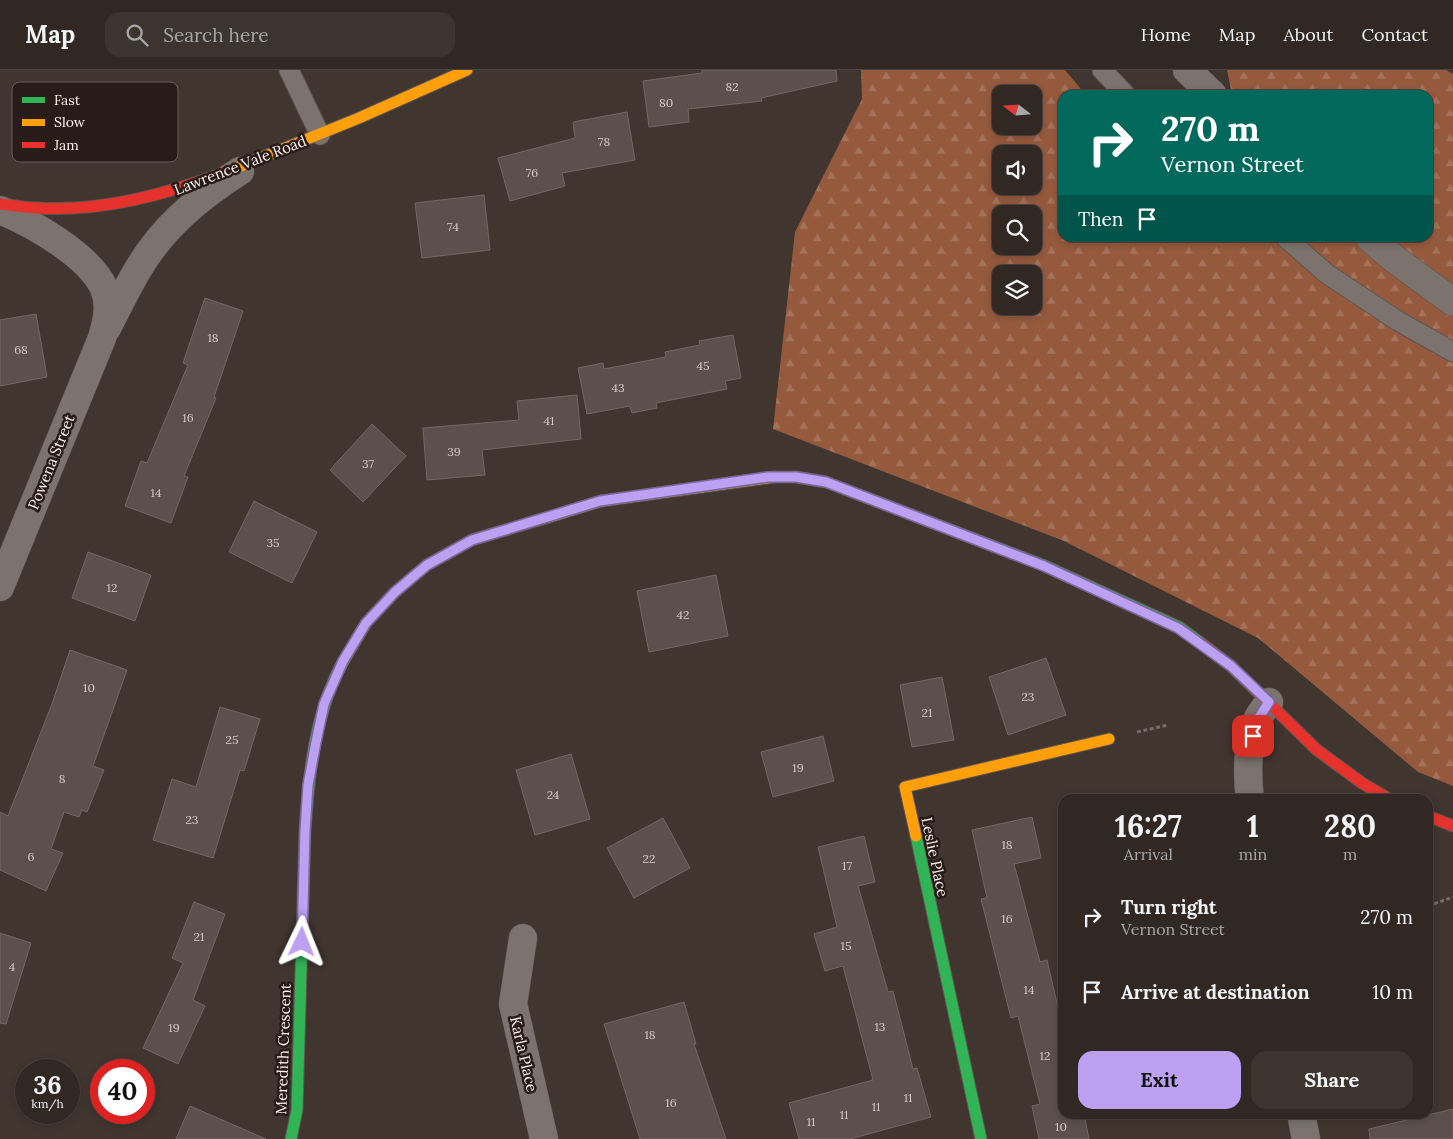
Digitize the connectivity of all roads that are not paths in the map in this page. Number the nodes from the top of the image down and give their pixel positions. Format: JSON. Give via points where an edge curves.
{"nodes":[{"id":1,"x":289,"y":70,"type":"edge"},
{"id":2,"x":467,"y":70,"type":"edge"},
{"id":3,"x":1102,"y":70,"type":"edge"},
{"id":4,"x":1187,"y":70,"type":"edge"},
{"id":5,"x":1121,"y":90,"type":"edge"},
{"id":6,"x":1208,"y":90,"type":"edge"},
{"id":7,"x":320,"y":134,"type":"junction"},
{"id":8,"x":260,"y":159,"type":"junction"},
{"id":9,"x":0,"y":204,"type":"edge"},
{"id":10,"x":0,"y":210,"type":"edge"},
{"id":11,"x":1291,"y":242,"type":"edge"},
{"id":12,"x":1375,"y":242,"type":"edge"},
{"id":13,"x":1453,"y":302,"type":"edge"},
{"id":14,"x":102,"y":338,"type":"junction"},
{"id":15,"x":1453,"y":352,"type":"edge"},
{"id":16,"x":0,"y":587,"type":"edge"},
{"id":17,"x":1269,"y":702,"type":"junction"},
{"id":18,"x":1109,"y":739,"type":"dead end"},
{"id":19,"x":1249,"y":794,"type":"edge"},
{"id":20,"x":1381,"y":794,"type":"edge"},
{"id":21,"x":1433,"y":818,"type":"edge"},
{"id":22,"x":1453,"y":826,"type":"edge"},
{"id":23,"x":523,"y":938,"type":"dead end"},
{"id":24,"x":1302,"y":1119,"type":"edge"},
{"id":25,"x":292,"y":1139,"type":"edge"},
{"id":26,"x":544,"y":1139,"type":"edge"},
{"id":27,"x":981,"y":1139,"type":"edge"},
{"id":28,"x":1306,"y":1139,"type":"edge"}],
"edges":[{"from":1,"to":7,"type":"lane"},
{"from":2,"to":7,"type":"street","name":"Lawrence Vale Road"},
{"from":3,"to":5,"type":"lane"},
{"from":4,"to":6,"type":"street"},
{"from":7,"to":8,"type":"street","name":"Lawrence Vale Road"},
{"from":8,"to":9,"type":"street","name":"Lawrence Vale Road","via":[[160,194],[128,200],[56,209]]},
{"from":8,"to":14,"type":"street","name":"Powena Street","via":[[216,186],[171,226],[139,268]]},
{"from":10,"to":14,"type":"street","name":"Powena Street","via":[[47,234],[94,273],[104,289],[108,306]]},
{"from":11,"to":15,"type":"lane","via":[[1327,274],[1398,322]]},
{"from":12,"to":13,"type":"street"},
{"from":14,"to":16,"type":"street","name":"Powena Street"},
{"from":17,"to":19,"type":"street","via":[[1256,722],[1247,778]]},
{"from":17,"to":20,"type":"street","name":"Meredith Crescent","via":[[1317,750]]},
{"from":17,"to":25,"type":"street","name":"Meredith Crescent","via":[[1231,666],[1178,628],[1044,566],[826,482],[768,477],[600,501],[472,540],[427,565],[366,623],[343,661],[324,704],[308,785],[297,1110]]},
{"from":18,"to":27,"type":"street","name":"Leslie Place","via":[[905,787]]},
{"from":21,"to":22,"type":"street"},
{"from":23,"to":26,"type":"street","name":"Karla Place","via":[[513,1004]]},
{"from":24,"to":28,"type":"street"}]}
